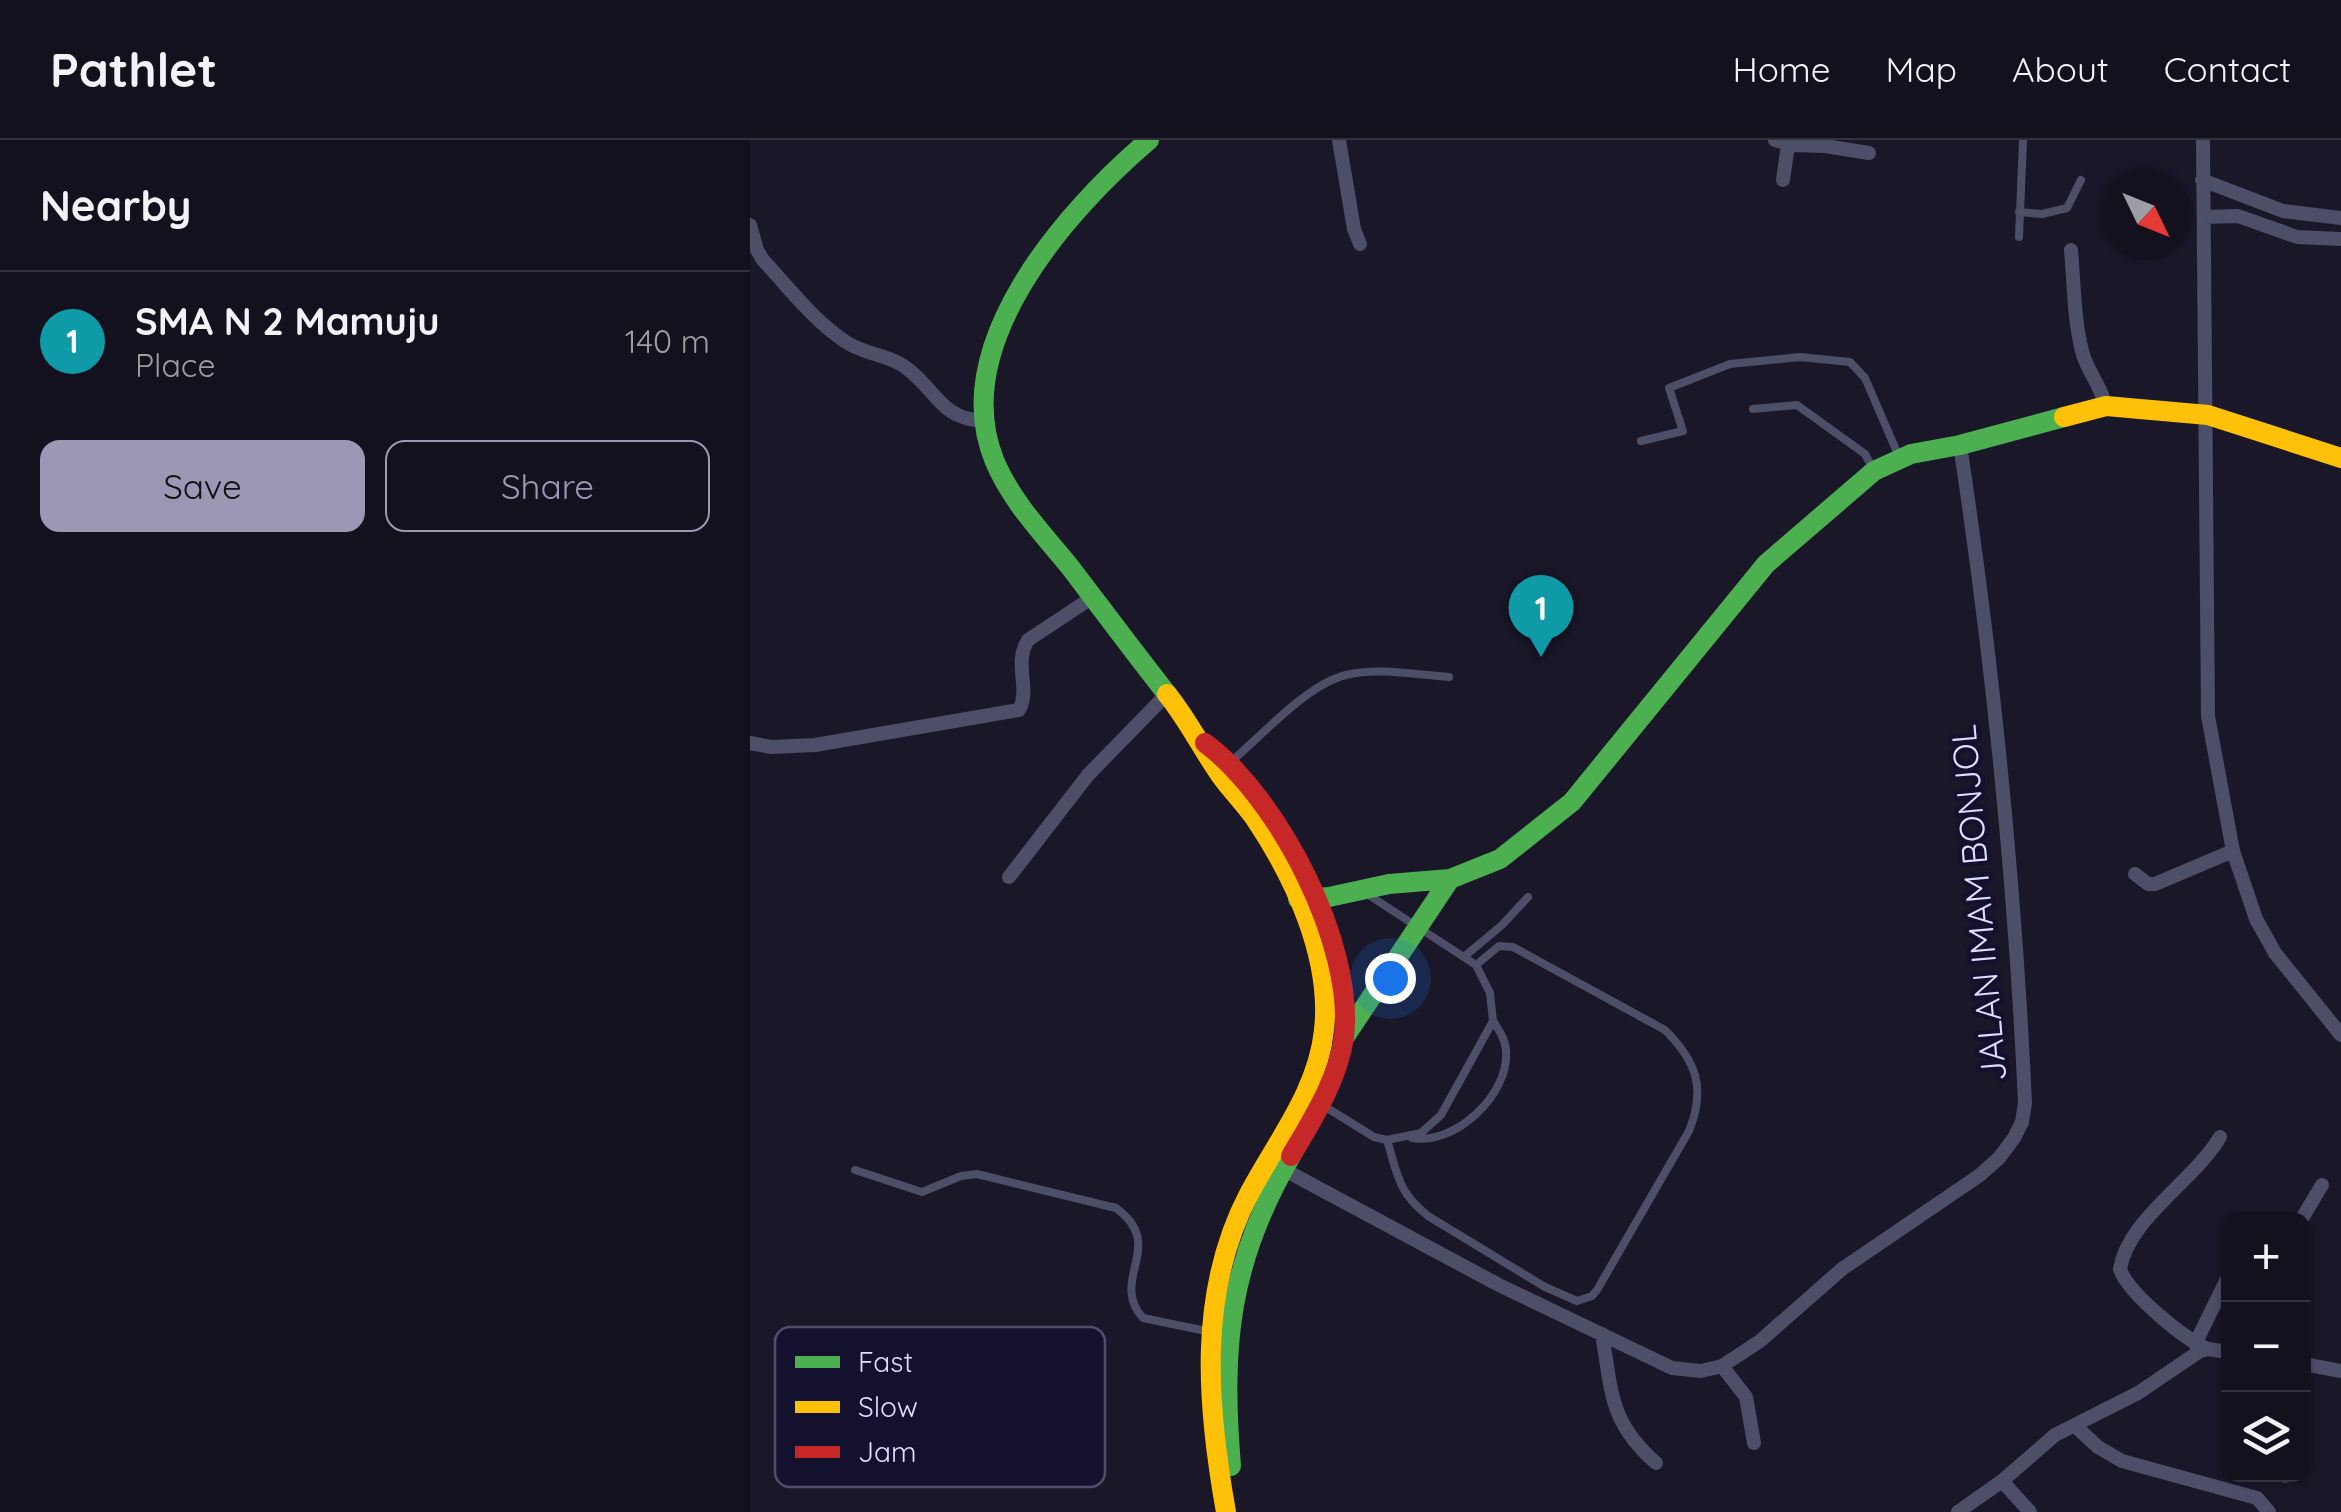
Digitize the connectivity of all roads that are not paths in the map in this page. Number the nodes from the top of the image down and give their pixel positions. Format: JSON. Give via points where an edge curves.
{"nodes":[{"id":1,"x":1149,"y":140,"type":"edge"},
{"id":2,"x":1339,"y":140,"type":"edge"},
{"id":3,"x":2023,"y":140,"type":"edge"},
{"id":4,"x":2203,"y":140,"type":"edge"},
{"id":5,"x":1789,"y":143,"type":"edge"},
{"id":6,"x":1870,"y":154,"type":"dead end"},
{"id":7,"x":1783,"y":180,"type":"dead end"},
{"id":8,"x":2081,"y":180,"type":"dead end"},
{"id":9,"x":2203,"y":198,"type":"junction"},
{"id":10,"x":2018,"y":212,"type":"junction"},
{"id":11,"x":2341,"y":218,"type":"edge"},
{"id":12,"x":750,"y":225,"type":"edge"},
{"id":13,"x":2019,"y":237,"type":"dead end"},
{"id":14,"x":2341,"y":239,"type":"edge"},
{"id":15,"x":1360,"y":244,"type":"dead end"},
{"id":16,"x":2071,"y":250,"type":"dead end"},
{"id":17,"x":2106,"y":406,"type":"junction"},
{"id":18,"x":1753,"y":409,"type":"dead end"},
{"id":19,"x":2208,"y":415,"type":"junction"},
{"id":20,"x":982,"y":421,"type":"junction"},
{"id":21,"x":1641,"y":442,"type":"dead end"},
{"id":22,"x":1960,"y":445,"type":"junction"},
{"id":23,"x":2341,"y":458,"type":"edge"},
{"id":24,"x":1900,"y":459,"type":"junction"},
{"id":25,"x":1874,"y":471,"type":"junction"},
{"id":26,"x":1093,"y":597,"type":"junction"},
{"id":27,"x":1449,"y":678,"type":"dead end"},
{"id":28,"x":1167,"y":694,"type":"junction"},
{"id":29,"x":750,"y":743,"type":"edge"},
{"id":30,"x":1225,"y":766,"type":"junction"},
{"id":31,"x":2233,"y":851,"type":"junction"},
{"id":32,"x":2135,"y":874,"type":"dead end"},
{"id":33,"x":1009,"y":877,"type":"dead end"},
{"id":34,"x":1450,"y":879,"type":"junction"},
{"id":35,"x":1362,"y":890,"type":"junction"},
{"id":36,"x":1528,"y":897,"type":"dead end"},
{"id":37,"x":1307,"y":900,"type":"junction"},
{"id":38,"x":1418,"y":927,"type":"junction"},
{"id":39,"x":1465,"y":956,"type":"junction"},
{"id":40,"x":1476,"y":965,"type":"junction"},
{"id":41,"x":1493,"y":1021,"type":"junction"},
{"id":42,"x":2341,"y":1035,"type":"edge"},
{"id":43,"x":1344,"y":1036,"type":"junction"},
{"id":44,"x":1320,"y":1103,"type":"junction"},
{"id":45,"x":2220,"y":1137,"type":"dead end"},
{"id":46,"x":1409,"y":1138,"type":"junction"},
{"id":47,"x":1388,"y":1140,"type":"junction"},
{"id":48,"x":1275,"y":1165,"type":"junction"},
{"id":49,"x":855,"y":1170,"type":"dead end"},
{"id":50,"x":2322,"y":1185,"type":"dead end"},
{"id":51,"x":2306,"y":1212,"type":"edge"},
{"id":52,"x":2221,"y":1296,"type":"edge"},
{"id":53,"x":1211,"y":1332,"type":"junction"},
{"id":54,"x":1602,"y":1334,"type":"junction"},
{"id":55,"x":2201,"y":1346,"type":"junction"},
{"id":56,"x":2221,"y":1350,"type":"edge"},
{"id":57,"x":2311,"y":1365,"type":"edge"},
{"id":58,"x":1722,"y":1366,"type":"junction"},
{"id":59,"x":2341,"y":1371,"type":"edge"},
{"id":60,"x":2074,"y":1426,"type":"junction"},
{"id":61,"x":1754,"y":1443,"type":"dead end"},
{"id":62,"x":1656,"y":1462,"type":"dead end"},
{"id":63,"x":2002,"y":1480,"type":"junction"},
{"id":64,"x":1226,"y":1512,"type":"edge"},
{"id":65,"x":1240,"y":1512,"type":"edge"},
{"id":66,"x":1958,"y":1512,"type":"edge"},
{"id":67,"x":2030,"y":1512,"type":"edge"},
{"id":68,"x":2269,"y":1512,"type":"edge"}],
"edges":[{"from":1,"to":20,"type":"street","via":[[1107,176],[1031,268],[989,364]]},
{"from":2,"to":15,"type":"street"},
{"from":3,"to":10,"type":"lane"},
{"from":4,"to":9,"type":"street"},
{"from":5,"to":6,"type":"street"},
{"from":5,"to":7,"type":"street"},
{"from":8,"to":10,"type":"lane","via":[[2067,208]]},
{"from":9,"to":11,"type":"street"},
{"from":9,"to":14,"type":"street","via":[[2297,238]]},
{"from":9,"to":19,"type":"street"},
{"from":10,"to":13,"type":"lane"},
{"from":12,"to":20,"type":"street","via":[[763,260],[828,329],[909,370],[962,420]]},
{"from":16,"to":17,"type":"street","via":[[2082,349]]},
{"from":17,"to":19,"type":"street"},
{"from":17,"to":22,"type":"street"},
{"from":18,"to":25,"type":"lane","via":[[1797,404],[1866,454]]},
{"from":19,"to":23,"type":"street"},
{"from":19,"to":31,"type":"street","via":[[2208,716]]},
{"from":20,"to":26,"type":"street","via":[[1018,501]]},
{"from":21,"to":24,"type":"lane","via":[[1682,431],[1669,388],[1730,364],[1800,357],[1850,362],[1865,378]]},
{"from":22,"to":24,"type":"street"},
{"from":22,"to":58,"type":"street","name":"JALAN IMAM BONJOL","via":[[1982,587],[2018,944],[2022,1122],[2000,1158],[1980,1175],[1842,1268]]},
{"from":24,"to":25,"type":"street"},
{"from":25,"to":34,"type":"street","via":[[1766,564],[1572,802],[1508,853]]},
{"from":26,"to":28,"type":"street"},
{"from":26,"to":29,"type":"street","via":[[1028,640],[1018,710],[815,746]]},
{"from":27,"to":30,"type":"lane","via":[[1344,675],[1315,690]]},
{"from":28,"to":30,"type":"street","via":[[1203,742],[1220,750]]},
{"from":28,"to":33,"type":"street","via":[[1088,775]]},
{"from":30,"to":37,"type":"street","via":[[1277,824]]},
{"from":31,"to":32,"type":"street","via":[[2154,884]]},
{"from":31,"to":42,"type":"street","via":[[2275,952]]},
{"from":34,"to":35,"type":"street"},
{"from":34,"to":38,"type":"street"},
{"from":35,"to":37,"type":"street"},
{"from":35,"to":38,"type":"lane"},
{"from":36,"to":39,"type":"lane"},
{"from":37,"to":43,"type":"street","via":[[1329,936]]},
{"from":37,"to":48,"type":"street","via":[[1324,1032]]},
{"from":38,"to":39,"type":"lane"},
{"from":38,"to":43,"type":"street"},
{"from":39,"to":40,"type":"lane"},
{"from":40,"to":41,"type":"lane","via":[[1490,993]]},
{"from":40,"to":47,"type":"lane","via":[[1500,946],[1513,947],[1665,1030],[1682,1047],[1700,1089],[1690,1131],[1592,1296],[1577,1300],[1419,1210],[1402,1192]]},
{"from":41,"to":46,"type":"lane","via":[[1441,1116]]},
{"from":41,"to":46,"type":"lane","via":[[1505,1064],[1494,1090],[1469,1120],[1444,1136]]},
{"from":43,"to":44,"type":"street"},
{"from":44,"to":47,"type":"lane"},
{"from":44,"to":48,"type":"street"},
{"from":45,"to":55,"type":"street","via":[[2132,1237],[2120,1269],[2136,1293]]},
{"from":46,"to":47,"type":"lane"},
{"from":48,"to":53,"type":"street","via":[[1244,1203],[1220,1275]]},
{"from":48,"to":54,"type":"street"},
{"from":48,"to":65,"type":"street","via":[[1248,1242],[1227,1357]]},
{"from":49,"to":53,"type":"lane","via":[[922,1192],[977,1174],[1116,1208],[1139,1233],[1130,1298],[1142,1318]]},
{"from":50,"to":51,"type":"street"},
{"from":52,"to":55,"type":"street"},
{"from":53,"to":64,"type":"street","via":[[1210,1404]]},
{"from":54,"to":58,"type":"street","via":[[1686,1372]]},
{"from":54,"to":62,"type":"street","via":[[1618,1420]]},
{"from":55,"to":56,"type":"street"},
{"from":55,"to":60,"type":"street","via":[[2138,1393]]},
{"from":57,"to":59,"type":"street"},
{"from":58,"to":61,"type":"street","via":[[1748,1402]]},
{"from":60,"to":63,"type":"street"},
{"from":60,"to":68,"type":"street","via":[[2122,1461],[2258,1498]]},
{"from":63,"to":66,"type":"street"},
{"from":63,"to":67,"type":"street"}]}
